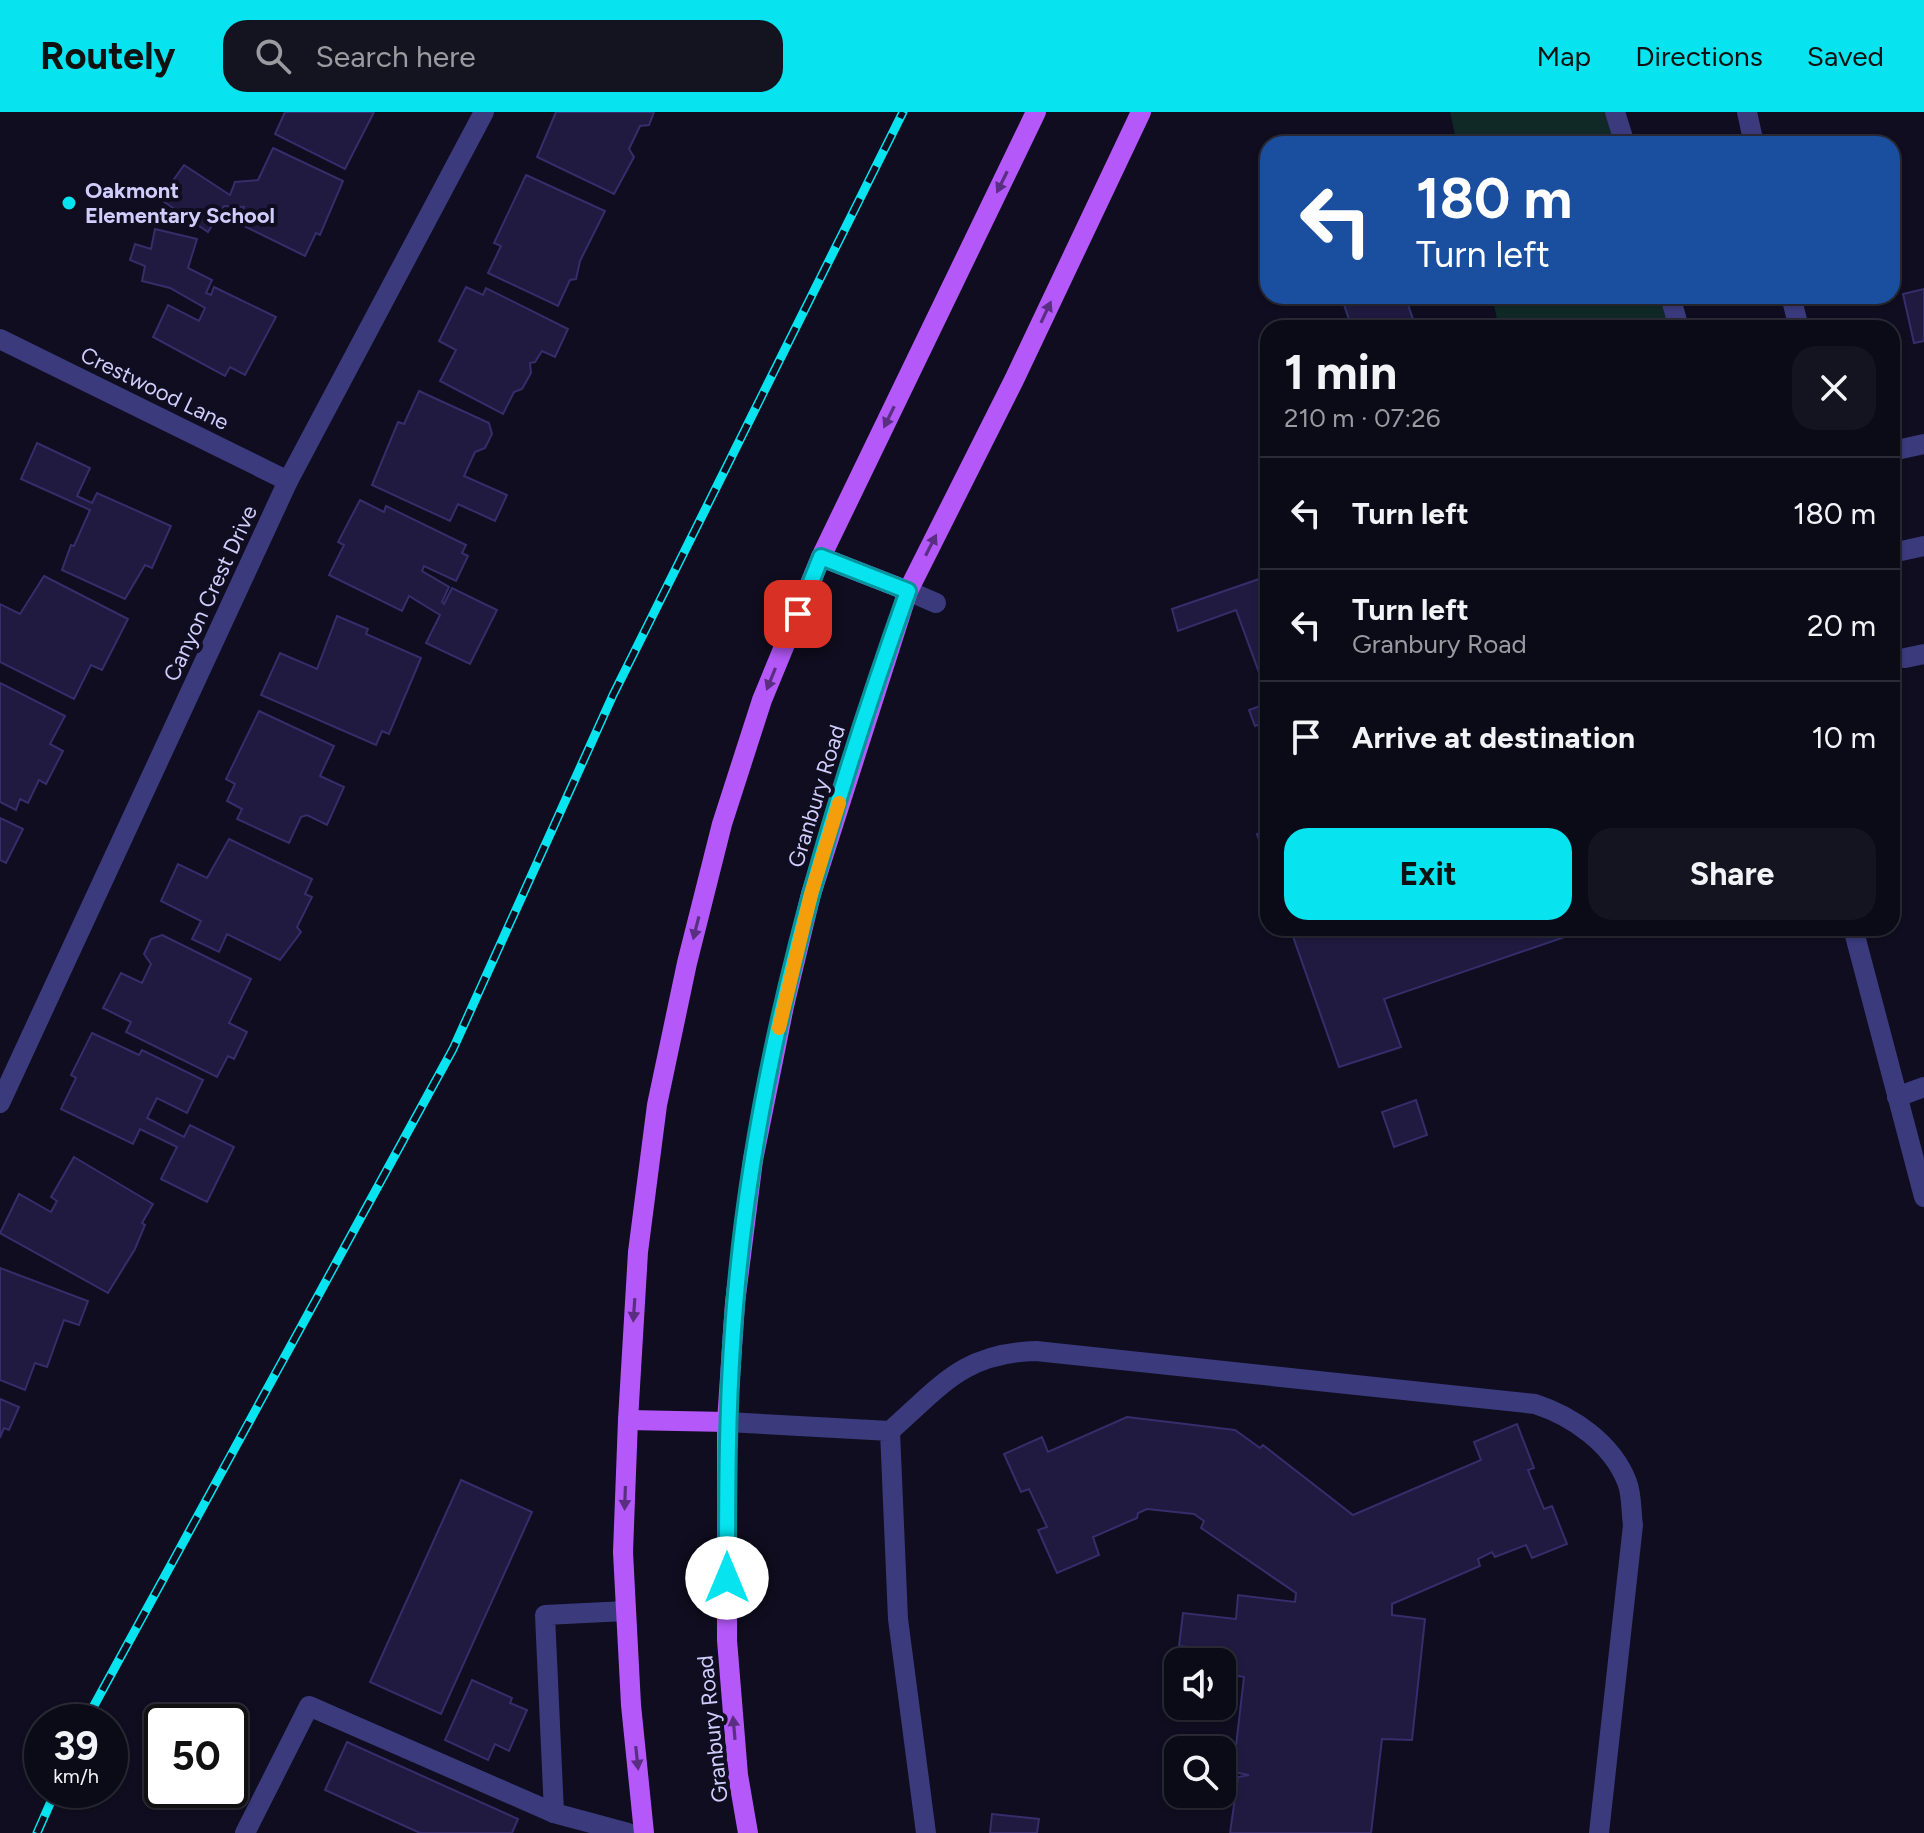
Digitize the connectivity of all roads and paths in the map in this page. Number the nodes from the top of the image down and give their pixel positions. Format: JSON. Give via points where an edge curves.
{"nodes":[{"id":1,"x":484,"y":112,"type":"edge"},
{"id":2,"x":1036,"y":112,"type":"edge"},
{"id":3,"x":1141,"y":112,"type":"edge"},
{"id":4,"x":1615,"y":112,"type":"edge"},
{"id":5,"x":1747,"y":112,"type":"edge"},
{"id":6,"x":1622,"y":136,"type":"edge"},
{"id":7,"x":1752,"y":136,"type":"edge"},
{"id":8,"x":0,"y":339,"type":"edge"},
{"id":9,"x":1924,"y":444,"type":"edge"},
{"id":10,"x":1900,"y":449,"type":"edge"},
{"id":11,"x":288,"y":481,"type":"junction"},
{"id":12,"x":1924,"y":546,"type":"edge"},
{"id":13,"x":1900,"y":551,"type":"edge"},
{"id":14,"x":821,"y":557,"type":"junction"},
{"id":15,"x":908,"y":591,"type":"junction"},
{"id":16,"x":936,"y":603,"type":"dead end"},
{"id":17,"x":1855,"y":936,"type":"edge"},
{"id":18,"x":1924,"y":1087,"type":"edge"},
{"id":19,"x":1897,"y":1097,"type":"junction"},
{"id":20,"x":0,"y":1103,"type":"edge"},
{"id":21,"x":1924,"y":1197,"type":"edge"},
{"id":22,"x":628,"y":1420,"type":"junction"},
{"id":23,"x":727,"y":1422,"type":"junction"},
{"id":24,"x":890,"y":1431,"type":"junction"},
{"id":25,"x":626,"y":1611,"type":"junction"},
{"id":26,"x":554,"y":1813,"type":"junction"},
{"id":27,"x":245,"y":1833,"type":"edge"},
{"id":28,"x":628,"y":1833,"type":"edge"},
{"id":29,"x":644,"y":1833,"type":"edge"},
{"id":30,"x":748,"y":1833,"type":"edge"},
{"id":31,"x":926,"y":1833,"type":"edge"},
{"id":32,"x":1599,"y":1833,"type":"edge"}],
"edges":[{"from":1,"to":11,"type":"street","name":"Canyon Crest Drive"},
{"from":2,"to":14,"type":"main road","one_way":true},
{"from":15,"to":3,"type":"main road","name":"Granbury Road","one_way":true},
{"from":4,"to":6,"type":"street"},
{"from":5,"to":7,"type":"street"},
{"from":8,"to":11,"type":"street","name":"Crestwood Lane"},
{"from":9,"to":10,"type":"street"},
{"from":11,"to":20,"type":"street","name":"Canyon Crest Drive"},
{"from":12,"to":13,"type":"street"},
{"from":14,"to":15,"type":"main road"},
{"from":14,"to":22,"type":"main road","one_way":true,"via":[[753,728],[687,963],[657,1105],[638,1252]]},
{"from":15,"to":16,"type":"street"},
{"from":15,"to":23,"type":"main road","name":"Granbury Road","via":[[811,894],[784,1006],[753,1160]]},
{"from":17,"to":19,"type":"street"},
{"from":18,"to":19,"type":"street"},
{"from":19,"to":21,"type":"street"},
{"from":22,"to":23,"type":"main road"},
{"from":22,"to":25,"type":"main road","one_way":true},
{"from":23,"to":24,"type":"street"},
{"from":30,"to":23,"type":"main road","name":"Granbury Road","one_way":true,"via":[[727,1640]]},
{"from":24,"to":31,"type":"street","via":[[898,1619]]},
{"from":24,"to":32,"type":"street","via":[[975,1361],[1004,1352],[1036,1351],[1535,1404],[1560,1412],[1585,1428],[1612,1457],[1627,1482],[1633,1525]]},
{"from":25,"to":26,"type":"street","via":[[545,1615]]},
{"from":25,"to":29,"type":"main road","one_way":true},
{"from":26,"to":27,"type":"street","via":[[309,1706]]},
{"from":26,"to":28,"type":"street"}]}
